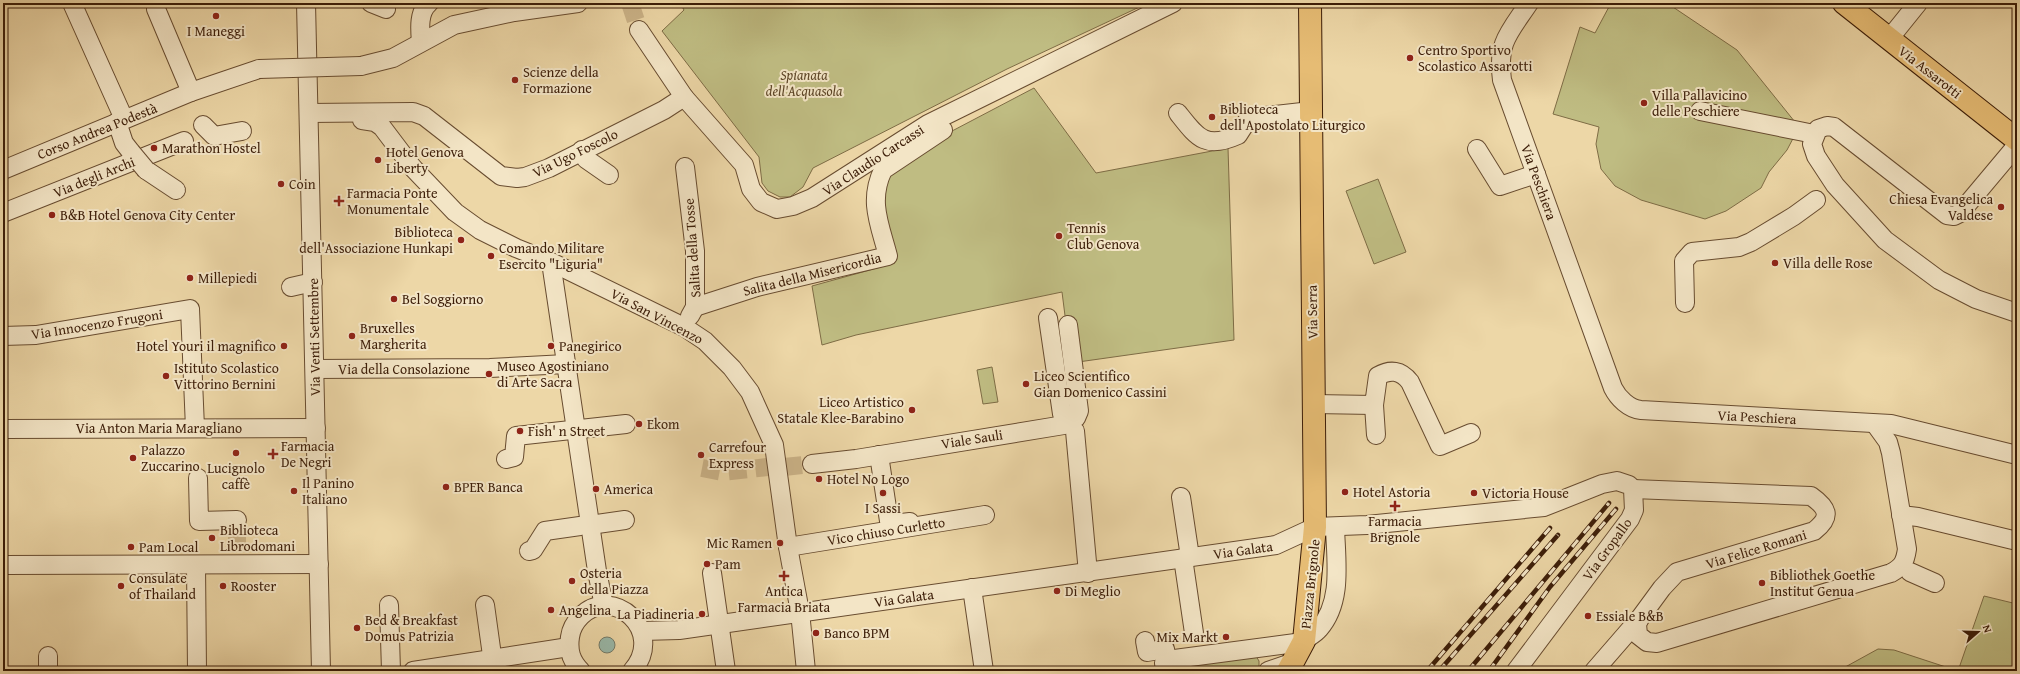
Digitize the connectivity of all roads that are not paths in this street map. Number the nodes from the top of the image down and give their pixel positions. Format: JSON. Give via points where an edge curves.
{"nodes":[{"id":1,"x":72,"y":3,"type":"edge"},
{"id":2,"x":306,"y":3,"type":"edge"},
{"id":3,"x":429,"y":3,"type":"edge"},
{"id":4,"x":578,"y":3,"type":"edge"},
{"id":5,"x":1173,"y":3,"type":"edge"},
{"id":6,"x":1310,"y":3,"type":"edge"},
{"id":7,"x":1529,"y":3,"type":"edge"},
{"id":8,"x":1844,"y":3,"type":"edge"},
{"id":9,"x":1918,"y":3,"type":"edge"},
{"id":10,"x":156,"y":9,"type":"dead end"},
{"id":11,"x":639,"y":30,"type":"tunnel mouth"},
{"id":12,"x":1889,"y":39,"type":"junction"},
{"id":13,"x":421,"y":42,"type":"junction"},
{"id":14,"x":191,"y":92,"type":"junction"},
{"id":15,"x":684,"y":97,"type":"junction"},
{"id":16,"x":987,"y":103,"type":"dead end"},
{"id":17,"x":1311,"y":111,"type":"junction"},
{"id":18,"x":1700,"y":112,"type":"dead end"},
{"id":19,"x":309,"y":113,"type":"junction"},
{"id":20,"x":1178,"y":113,"type":"dead end"},
{"id":21,"x":360,"y":117,"type":"junction"},
{"id":22,"x":120,"y":121,"type":"junction"},
{"id":23,"x":204,"y":125,"type":"dead end"},
{"id":24,"x":242,"y":131,"type":"dead end"},
{"id":25,"x":1814,"y":134,"type":"junction"},
{"id":26,"x":2017,"y":140,"type":"edge"},
{"id":27,"x":184,"y":141,"type":"dead end"},
{"id":28,"x":2017,"y":145,"type":"edge"},
{"id":29,"x":1477,"y":149,"type":"dead end"},
{"id":30,"x":582,"y":150,"type":"junction"},
{"id":31,"x":685,"y":167,"type":"dead end"},
{"id":32,"x":3,"y":170,"type":"edge"},
{"id":33,"x":1536,"y":174,"type":"junction"},
{"id":34,"x":609,"y":175,"type":"dead end"},
{"id":35,"x":176,"y":190,"type":"dead end"},
{"id":36,"x":1825,"y":193,"type":"junction"},
{"id":37,"x":3,"y":213,"type":"edge"},
{"id":38,"x":551,"y":262,"type":"junction"},
{"id":39,"x":313,"y":282,"type":"junction"},
{"id":40,"x":291,"y":287,"type":"dead end"},
{"id":41,"x":1685,"y":303,"type":"dead end"},
{"id":42,"x":696,"y":307,"type":"junction"},
{"id":43,"x":2017,"y":313,"type":"edge"},
{"id":44,"x":1048,"y":318,"type":"dead end"},
{"id":45,"x":1068,"y":325,"type":"dead end"},
{"id":46,"x":684,"y":327,"type":"junction"},
{"id":47,"x":3,"y":336,"type":"edge"},
{"id":48,"x":566,"y":364,"type":"junction"},
{"id":49,"x":314,"y":369,"type":"junction"},
{"id":50,"x":1375,"y":398,"type":"junction"},
{"id":51,"x":1314,"y":404,"type":"junction"},
{"id":52,"x":1070,"y":423,"type":"junction"},
{"id":53,"x":626,"y":424,"type":"dead end"},
{"id":54,"x":1875,"y":424,"type":"junction"},
{"id":55,"x":195,"y":428,"type":"junction"},
{"id":56,"x":316,"y":428,"type":"junction"},
{"id":57,"x":3,"y":429,"type":"edge"},
{"id":58,"x":576,"y":430,"type":"junction"},
{"id":59,"x":1471,"y":433,"type":"dead end"},
{"id":60,"x":1376,"y":435,"type":"dead end"},
{"id":61,"x":909,"y":438,"type":"dead end"},
{"id":62,"x":879,"y":455,"type":"junction"},
{"id":63,"x":2017,"y":455,"type":"edge"},
{"id":64,"x":506,"y":459,"type":"dead end"},
{"id":65,"x":856,"y":459,"type":"junction"},
{"id":66,"x":812,"y":464,"type":"tunnel mouth"},
{"id":67,"x":198,"y":478,"type":"dead end"},
{"id":68,"x":1634,"y":489,"type":"junction"},
{"id":69,"x":1180,"y":497,"type":"dead end"},
{"id":70,"x":985,"y":515,"type":"dead end"},
{"id":71,"x":1901,"y":515,"type":"junction"},
{"id":72,"x":237,"y":520,"type":"dead end"},
{"id":73,"x":625,"y":520,"type":"dead end"},
{"id":74,"x":947,"y":522,"type":"junction"},
{"id":75,"x":1322,"y":522,"type":"junction"},
{"id":76,"x":585,"y":525,"type":"junction"},
{"id":77,"x":2017,"y":541,"type":"edge"},
{"id":78,"x":788,"y":547,"type":"junction"},
{"id":79,"x":529,"y":551,"type":"dead end"},
{"id":80,"x":1187,"y":558,"type":"junction"},
{"id":81,"x":319,"y":564,"type":"junction"},
{"id":82,"x":3,"y":565,"type":"edge"},
{"id":83,"x":196,"y":565,"type":"junction"},
{"id":84,"x":1910,"y":572,"type":"dead end"},
{"id":85,"x":712,"y":573,"type":"dead end"},
{"id":86,"x":1088,"y":573,"type":"junction"},
{"id":87,"x":1935,"y":583,"type":"dead end"},
{"id":88,"x":972,"y":588,"type":"junction"},
{"id":89,"x":389,"y":605,"type":"dead end"},
{"id":90,"x":485,"y":606,"type":"dead end"},
{"id":91,"x":604,"y":606,"type":"junction"},
{"id":92,"x":800,"y":612,"type":"junction"},
{"id":93,"x":1640,"y":618,"type":"junction"},
{"id":94,"x":720,"y":623,"type":"junction"},
{"id":95,"x":642,"y":632,"type":"junction"},
{"id":96,"x":1194,"y":633,"type":"dead end"},
{"id":97,"x":1145,"y":641,"type":"dead end"},
{"id":98,"x":1303,"y":642,"type":"junction"},
{"id":99,"x":569,"y":647,"type":"junction"},
{"id":100,"x":494,"y":665,"type":"edge"},
{"id":101,"x":1166,"y":665,"type":"edge"},
{"id":102,"x":1291,"y":667,"type":"edge"},
{"id":103,"x":197,"y":671,"type":"edge"},
{"id":104,"x":321,"y":671,"type":"edge"},
{"id":105,"x":391,"y":671,"type":"edge"},
{"id":106,"x":413,"y":671,"type":"edge"},
{"id":107,"x":581,"y":671,"type":"edge"},
{"id":108,"x":632,"y":671,"type":"edge"},
{"id":109,"x":726,"y":671,"type":"edge"},
{"id":110,"x":806,"y":671,"type":"edge"},
{"id":111,"x":984,"y":671,"type":"edge"},
{"id":112,"x":1268,"y":671,"type":"edge"},
{"id":113,"x":1516,"y":671,"type":"edge"},
{"id":114,"x":1594,"y":671,"type":"edge"}],
"edges":[{"from":1,"to":22,"type":"street"},
{"from":2,"to":19,"type":"street","name":"Via Venti Settembre"},
{"from":3,"to":13,"type":"street","via":[[425,6],[420,24]]},
{"from":4,"to":13,"type":"street","name":"Corso Andrea Podestà","via":[[514,12],[454,25]]},
{"from":5,"to":15,"type":"street","name":"Via Claudio Carcassi","via":[[928,124],[830,188],[793,206],[777,209],[761,202],[752,189],[744,165]]},
{"from":6,"to":17,"type":"main road","name":"Via Serra"},
{"from":7,"to":33,"type":"street","name":"Via Peschiera","via":[[1504,43],[1500,54],[1500,66],[1502,80]]},
{"from":8,"to":12,"type":"main road","name":"Via Assarotti"},
{"from":9,"to":12,"type":"street"},
{"from":10,"to":14,"type":"street"},
{"from":11,"to":15,"type":"street","name":"Via Claudio Carcassi"},
{"from":12,"to":26,"type":"main road","name":"Via Assarotti"},
{"from":13,"to":14,"type":"street","name":"Corso Andrea Podestà","bridge":true,"via":[[393,58],[361,66],[259,69]]},
{"from":14,"to":22,"type":"street","name":"Corso Andrea Podestà"},
{"from":15,"to":30,"type":"street","name":"Via Ugo Foscolo","via":[[664,110]]},
{"from":16,"to":42,"type":"street","name":"Salita della Misericordia","via":[[883,170],[874,199],[888,256],[757,287]]},
{"from":17,"to":20,"type":"street","via":[[1256,117],[1247,121],[1238,135],[1214,142],[1197,136]]},
{"from":17,"to":51,"type":"main road","name":"Via Serra"},
{"from":18,"to":25,"type":"street"},
{"from":19,"to":21,"type":"street","name":"Via San Vincenzo"},
{"from":19,"to":39,"type":"street","name":"Via Venti Settembre"},
{"from":21,"to":30,"type":"street","name":"Via Ugo Foscolo","via":[[413,112],[424,116],[501,176],[517,178],[548,168]]},
{"from":21,"to":38,"type":"street","name":"Via San Vincenzo","via":[[382,127],[413,168],[454,212],[480,230]]},
{"from":22,"to":32,"type":"street","name":"Corso Andrea Podestà"},
{"from":22,"to":35,"type":"street","bridge":true,"via":[[124,143],[131,152],[146,170]]},
{"from":23,"to":24,"type":"street","via":[[214,136]]},
{"from":25,"to":28,"type":"street","via":[[1818,129],[1828,126],[1840,130],[1951,216],[1960,213]]},
{"from":25,"to":36,"type":"street","via":[[1813,150]]},
{"from":27,"to":37,"type":"street","name":"Via degli Archi"},
{"from":29,"to":33,"type":"street","via":[[1500,186]]},
{"from":30,"to":34,"type":"street","via":[[586,159]]},
{"from":31,"to":42,"type":"street","name":"Salita della Tosse","via":[[695,251]]},
{"from":33,"to":54,"type":"street","name":"Via Peschiera","via":[[1613,388],[1618,396],[1635,409]]},
{"from":36,"to":41,"type":"street","via":[[1794,216],[1751,242],[1739,247],[1692,252],[1684,261]]},
{"from":36,"to":43,"type":"street","via":[[1926,271],[1976,299]]},
{"from":38,"to":46,"type":"street","name":"Via San Vincenzo"},
{"from":38,"to":48,"type":"street"},
{"from":39,"to":40,"type":"street"},
{"from":39,"to":49,"type":"street","name":"Via Venti Settembre"},
{"from":42,"to":46,"type":"street","name":"Salita della Tosse"},
{"from":44,"to":52,"type":"street","via":[[1062,414]]},
{"from":45,"to":52,"type":"street","via":[[1079,411]]},
{"from":46,"to":78,"type":"street","name":"Via San Vincenzo","via":[[705,341],[732,368],[750,392],[774,445],[780,468]]},
{"from":47,"to":55,"type":"street","name":"Via Innocenzo Frugoni","via":[[36,335],[190,309]]},
{"from":48,"to":49,"type":"street","name":"Via della Consolazione","via":[[490,368]]},
{"from":48,"to":58,"type":"street"},
{"from":49,"to":56,"type":"street","name":"Via Venti Settembre"},
{"from":50,"to":51,"type":"street"},
{"from":50,"to":59,"type":"street","via":[[1378,376],[1386,371],[1397,372],[1410,382],[1440,446]]},
{"from":50,"to":60,"type":"street"},
{"from":51,"to":75,"type":"main road","name":"Via Serra"},
{"from":52,"to":62,"type":"street","name":"Viale Sauli"},
{"from":52,"to":86,"type":"street"},
{"from":53,"to":58,"type":"street"},
{"from":54,"to":63,"type":"street","name":"Via Peschiera","via":[[1891,424]]},
{"from":54,"to":71,"type":"street","via":[[1888,442],[1892,453]]},
{"from":55,"to":56,"type":"street","name":"Via Anton Maria Maragliano"},
{"from":55,"to":57,"type":"street","name":"Via Anton Maria Maragliano"},
{"from":56,"to":81,"type":"street","name":"Via Venti Settembre"},
{"from":58,"to":64,"type":"street","via":[[516,436],[514,457]]},
{"from":58,"to":76,"type":"street"},
{"from":61,"to":65,"type":"street","via":[[869,451]]},
{"from":62,"to":65,"type":"street","name":"Viale Sauli"},
{"from":62,"to":74,"type":"street","via":[[891,523],[946,517]]},
{"from":65,"to":66,"type":"street","name":"Viale Sauli"},
{"from":67,"to":72,"type":"street","via":[[199,521]]},
{"from":68,"to":75,"type":"street","name":"Piazza Brignole","via":[[1617,481],[1602,484],[1544,507],[1367,525]]},
{"from":68,"to":93,"type":"street","name":"Via Felice Romani","via":[[1811,496],[1826,511],[1824,524],[1814,531],[1677,572]]},
{"from":68,"to":113,"type":"street","name":"Via Gropallo","via":[[1634,510],[1630,519]]},
{"from":69,"to":80,"type":"street"},
{"from":70,"to":74,"type":"street","name":"Vico chiuso Curletto"},
{"from":71,"to":77,"type":"street"},
{"from":71,"to":93,"type":"street","via":[[1907,549],[1906,560],[1902,568],[1891,574],[1657,643],[1647,642],[1638,635],[1637,624]]},
{"from":73,"to":76,"type":"street"},
{"from":74,"to":78,"type":"street","name":"Vico chiuso Curletto"},
{"from":75,"to":80,"type":"street","name":"Via Galata","via":[[1279,545]]},
{"from":75,"to":98,"type":"main road","name":"Piazza Brignole"},
{"from":75,"to":98,"type":"street","name":"Piazza Brignole","via":[[1336,563],[1336,592],[1330,612],[1318,630]]},
{"from":76,"to":79,"type":"street","via":[[545,531],[533,550]]},
{"from":76,"to":91,"type":"street"},
{"from":78,"to":92,"type":"street","name":"Via San Vincenzo"},
{"from":80,"to":86,"type":"street","name":"Via Galata"},
{"from":80,"to":96,"type":"street"},
{"from":81,"to":83,"type":"street","via":[[236,556]]},
{"from":81,"to":104,"type":"street","name":"Via Venti Settembre"},
{"from":82,"to":83,"type":"street"},
{"from":83,"to":103,"type":"street"},
{"from":84,"to":87,"type":"street"},
{"from":85,"to":94,"type":"street"},
{"from":86,"to":88,"type":"street","name":"Via Galata"},
{"from":88,"to":92,"type":"street","name":"Via Galata"},
{"from":88,"to":111,"type":"street"},
{"from":89,"to":105,"type":"street"},
{"from":90,"to":100,"type":"street"},
{"from":91,"to":95,"type":"street","via":[[616,607],[627,612]]},
{"from":91,"to":99,"type":"street","via":[[593,608],[575,622],[570,632]]},
{"from":92,"to":94,"type":"street","name":"Via Galata"},
{"from":92,"to":110,"type":"street","name":"Via San Vincenzo"},
{"from":93,"to":114,"type":"street","name":"Via Felice Romani"},
{"from":94,"to":95,"type":"street","name":"Via Galata","via":[[679,630]]},
{"from":94,"to":109,"type":"street"},
{"from":95,"to":108,"type":"street","via":[[643,653]]},
{"from":97,"to":101,"type":"street","name":"Piazza Brignole","via":[[1147,652],[1165,649]]},
{"from":98,"to":101,"type":"street","name":"Piazza Brignole"},
{"from":98,"to":102,"type":"main road","name":"Piazza Brignole"},
{"from":99,"to":100,"type":"street"},
{"from":99,"to":107,"type":"street","via":[[573,661]]},
{"from":100,"to":106,"type":"street"},
{"from":102,"to":112,"type":"street","name":"Piazza Brignole"}]}
